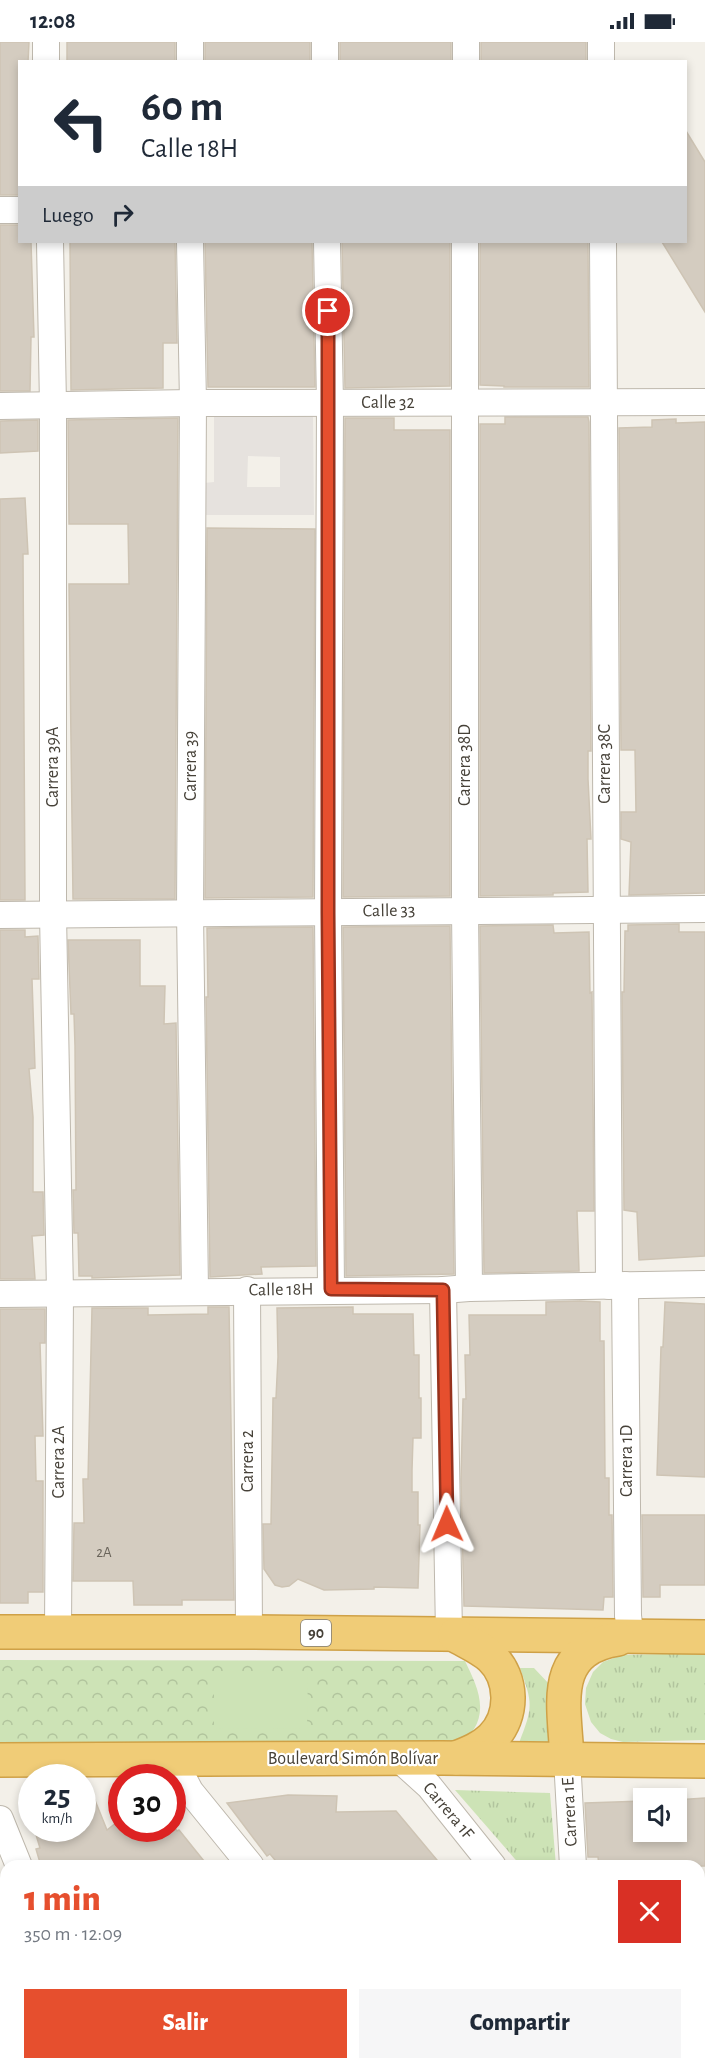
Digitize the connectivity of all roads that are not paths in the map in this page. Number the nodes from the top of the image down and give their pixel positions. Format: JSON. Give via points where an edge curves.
{"nodes":[{"id":1,"x":46,"y":42,"type":"edge"},
{"id":2,"x":190,"y":42,"type":"edge"},
{"id":3,"x":325,"y":42,"type":"edge"},
{"id":4,"x":466,"y":42,"type":"edge"},
{"id":5,"x":601,"y":42,"type":"edge"},
{"id":6,"x":46,"y":60,"type":"edge"},
{"id":7,"x":190,"y":60,"type":"edge"},
{"id":8,"x":325,"y":60,"type":"edge"},
{"id":9,"x":466,"y":60,"type":"edge"},
{"id":10,"x":601,"y":60,"type":"edge"},
{"id":11,"x":0,"y":210,"type":"edge"},
{"id":12,"x":18,"y":210,"type":"edge"},
{"id":13,"x":50,"y":243,"type":"edge"},
{"id":14,"x":190,"y":243,"type":"edge"},
{"id":15,"x":327,"y":243,"type":"edge"},
{"id":16,"x":465,"y":243,"type":"edge"},
{"id":17,"x":603,"y":243,"type":"edge"},
{"id":18,"x":604,"y":401,"type":"junction"},
{"id":19,"x":705,"y":402,"type":"edge"},
{"id":20,"x":193,"y":403,"type":"junction"},
{"id":21,"x":465,"y":403,"type":"junction"},
{"id":22,"x":330,"y":404,"type":"junction"},
{"id":23,"x":52,"y":405,"type":"junction"},
{"id":24,"x":0,"y":406,"type":"edge"},
{"id":25,"x":705,"y":909,"type":"edge"},
{"id":26,"x":465,"y":910,"type":"junction"},
{"id":27,"x":606,"y":911,"type":"junction"},
{"id":28,"x":190,"y":912,"type":"junction"},
{"id":29,"x":328,"y":913,"type":"junction"},
{"id":30,"x":53,"y":914,"type":"junction"},
{"id":31,"x":0,"y":915,"type":"edge"},
{"id":32,"x":705,"y":1284,"type":"edge"},
{"id":33,"x":617,"y":1286,"type":"junction"},
{"id":34,"x":469,"y":1288,"type":"junction"},
{"id":35,"x":331,"y":1289,"type":"junction"},
{"id":36,"x":247,"y":1290,"type":"junction"},
{"id":37,"x":443,"y":1290,"type":"junction"},
{"id":38,"x":195,"y":1291,"type":"junction"},
{"id":39,"x":60,"y":1293,"type":"junction"},
{"id":40,"x":0,"y":1294,"type":"edge"},
{"id":41,"x":0,"y":1632,"type":"edge"},
{"id":42,"x":58,"y":1632,"type":"junction"},
{"id":43,"x":249,"y":1632,"type":"junction"},
{"id":44,"x":451,"y":1634,"type":"junction"},
{"id":45,"x":631,"y":1637,"type":"junction"},
{"id":46,"x":705,"y":1637,"type":"edge"},
{"id":47,"x":173,"y":1758,"type":"junction"},
{"id":48,"x":399,"y":1759,"type":"junction"},
{"id":49,"x":567,"y":1759,"type":"junction"},
{"id":50,"x":0,"y":1760,"type":"edge"},
{"id":51,"x":451,"y":1760,"type":"junction"},
{"id":52,"x":705,"y":1761,"type":"edge"},
{"id":53,"x":0,"y":1819,"type":"edge"},
{"id":54,"x":17,"y":1860,"type":"edge"},
{"id":55,"x":245,"y":1860,"type":"edge"},
{"id":56,"x":488,"y":1860,"type":"edge"},
{"id":57,"x":573,"y":1860,"type":"edge"}],
"edges":[{"from":1,"to":6,"type":"street"},
{"from":2,"to":7,"type":"street"},
{"from":3,"to":8,"type":"street"},
{"from":4,"to":9,"type":"street"},
{"from":5,"to":10,"type":"street"},
{"from":11,"to":12,"type":"street"},
{"from":13,"to":23,"type":"street","name":"Carrera 39A"},
{"from":14,"to":20,"type":"street","name":"Carrera 39"},
{"from":15,"to":22,"type":"street"},
{"from":16,"to":21,"type":"street","name":"Carrera 38D"},
{"from":17,"to":18,"type":"street","name":"Carrera 38C"},
{"from":18,"to":19,"type":"street","name":"Calle 32"},
{"from":18,"to":21,"type":"street","name":"Calle 32"},
{"from":18,"to":27,"type":"street","name":"Carrera 38C"},
{"from":20,"to":22,"type":"street","name":"Calle 32"},
{"from":20,"to":23,"type":"street","name":"Calle 32"},
{"from":20,"to":28,"type":"street","name":"Carrera 39"},
{"from":21,"to":22,"type":"street","name":"Calle 32"},
{"from":21,"to":26,"type":"street","name":"Carrera 38D"},
{"from":22,"to":29,"type":"street"},
{"from":23,"to":24,"type":"street","name":"Calle 32"},
{"from":23,"to":30,"type":"street","name":"Carrera 39A"},
{"from":25,"to":27,"type":"street","name":"Calle 33"},
{"from":26,"to":27,"type":"street","name":"Calle 33"},
{"from":26,"to":29,"type":"street","name":"Calle 33"},
{"from":26,"to":34,"type":"street","name":"Carrera 38D"},
{"from":27,"to":33,"type":"street","name":"Carrera 38C"},
{"from":28,"to":29,"type":"street","name":"Calle 33"},
{"from":28,"to":30,"type":"street","name":"Calle 33"},
{"from":28,"to":38,"type":"street","name":"Carrera 39"},
{"from":29,"to":35,"type":"street"},
{"from":30,"to":31,"type":"street","name":"Calle 33"},
{"from":30,"to":39,"type":"street","name":"Carrera 39A"},
{"from":32,"to":33,"type":"street","name":"Calle 18H"},
{"from":33,"to":34,"type":"street","name":"Calle 18H"},
{"from":33,"to":45,"type":"street","name":"Carrera 1D"},
{"from":34,"to":37,"type":"street","name":"Calle 18H"},
{"from":35,"to":36,"type":"street","name":"Calle 18H"},
{"from":35,"to":37,"type":"street","name":"Calle 18H"},
{"from":36,"to":38,"type":"street","name":"Calle 18H"},
{"from":36,"to":43,"type":"street","name":"Carrera 2"},
{"from":37,"to":44,"type":"street"},
{"from":38,"to":39,"type":"street","name":"Calle 18H"},
{"from":39,"to":40,"type":"street","name":"Calle 18H"},
{"from":39,"to":42,"type":"street","name":"Carrera 2A"},
{"from":41,"to":42,"type":"highway","number":"90"},
{"from":42,"to":43,"type":"highway","number":"90"},
{"from":43,"to":44,"type":"highway","number":"90"},
{"from":44,"to":45,"type":"highway","number":"90"},
{"from":44,"to":51,"type":"highway","via":[[492,1658],[501,1670],[508,1697],[504,1718],[494,1736],[483,1746]]},
{"from":45,"to":46,"type":"highway","number":"90"},
{"from":45,"to":49,"type":"highway","via":[[598,1642],[569,1671],[563,1686]]},
{"from":47,"to":48,"type":"highway","name":"Boulevard Simón Bolívar"},
{"from":47,"to":50,"type":"highway","name":"Boulevard Simón Bolívar"},
{"from":47,"to":55,"type":"street","via":[[190,1791]]},
{"from":48,"to":51,"type":"highway","name":"Boulevard Simón Bolívar"},
{"from":48,"to":56,"type":"street","name":"Carrera 1F","via":[[429,1786]]},
{"from":49,"to":51,"type":"highway","name":"Boulevard Simón Bolívar"},
{"from":49,"to":52,"type":"highway","name":"Boulevard Simón Bolívar"},
{"from":49,"to":57,"type":"street","name":"Carrera 1E"},
{"from":53,"to":54,"type":"street"}]}
